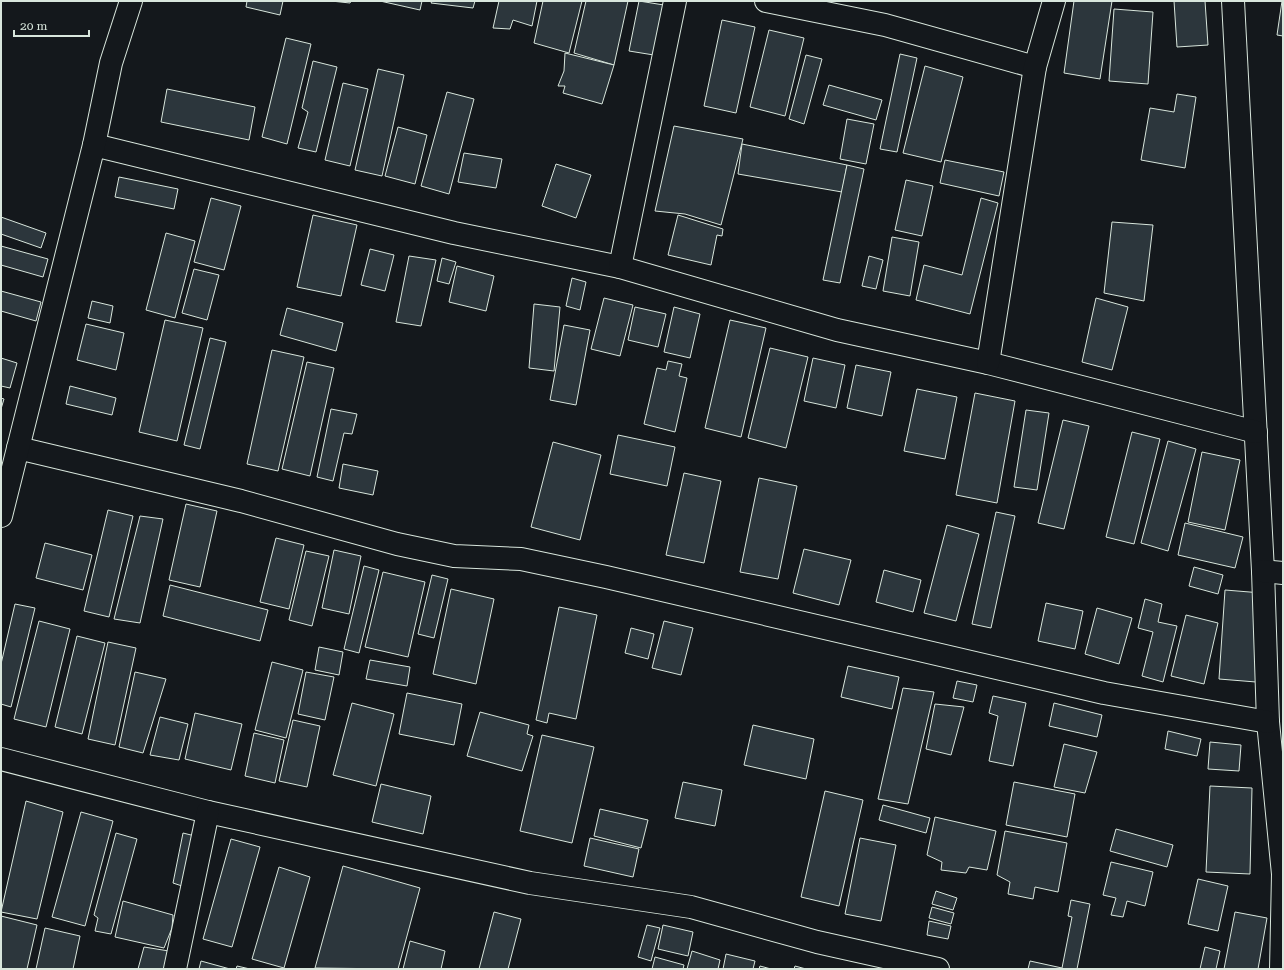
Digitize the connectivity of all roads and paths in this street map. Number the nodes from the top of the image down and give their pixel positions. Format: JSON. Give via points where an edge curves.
{"nodes":[{"id":1,"x":131,"y":1,"type":"edge"},
{"id":2,"x":675,"y":1,"type":"edge"},
{"id":3,"x":766,"y":1,"type":"edge"},
{"id":4,"x":1054,"y":1,"type":"edge"},
{"id":5,"x":1234,"y":1,"type":"edge"},
{"id":6,"x":1035,"y":67,"type":"junction"},
{"id":7,"x":94,"y":145,"type":"junction"},
{"id":8,"x":620,"y":267,"type":"junction"},
{"id":9,"x":988,"y":363,"type":"junction"},
{"id":10,"x":1256,"y":432,"type":"junction"},
{"id":11,"x":18,"y":448,"type":"junction"},
{"id":12,"x":1,"y":516,"type":"edge"},
{"id":13,"x":1273,"y":572,"type":"edge"},
{"id":14,"x":1268,"y":722,"type":"junction"},
{"id":15,"x":1,"y":758,"type":"edge"},
{"id":16,"x":208,"y":812,"type":"junction"},
{"id":17,"x":1283,"y":874,"type":"edge"},
{"id":18,"x":175,"y":969,"type":"edge"},
{"id":19,"x":938,"y":969,"type":"edge"},
{"id":20,"x":1281,"y":969,"type":"edge"}],
"edges":[{"from":1,"to":7,"type":"street","via":[[112,63]]},
{"from":2,"to":8,"type":"street"},
{"from":3,"to":6,"type":"street","via":[[885,24]]},
{"from":4,"to":6,"type":"street"},
{"from":5,"to":10,"type":"street"},
{"from":6,"to":9,"type":"street"},
{"from":7,"to":8,"type":"street","via":[[454,233]]},
{"from":7,"to":11,"type":"street"},
{"from":8,"to":9,"type":"street","via":[[836,330]]},
{"from":9,"to":10,"type":"street"},
{"from":10,"to":13,"type":"street"},
{"from":11,"to":12,"type":"street"},
{"from":11,"to":14,"type":"street","via":[[241,501],[397,544],[454,556],[537,562],[1104,693]]},
{"from":13,"to":14,"type":"street"},
{"from":14,"to":17,"type":"street"},
{"from":15,"to":16,"type":"street"},
{"from":16,"to":18,"type":"street"},
{"from":16,"to":19,"type":"street","via":[[530,883],[691,907],[817,942]]},
{"from":17,"to":20,"type":"street"}]}
